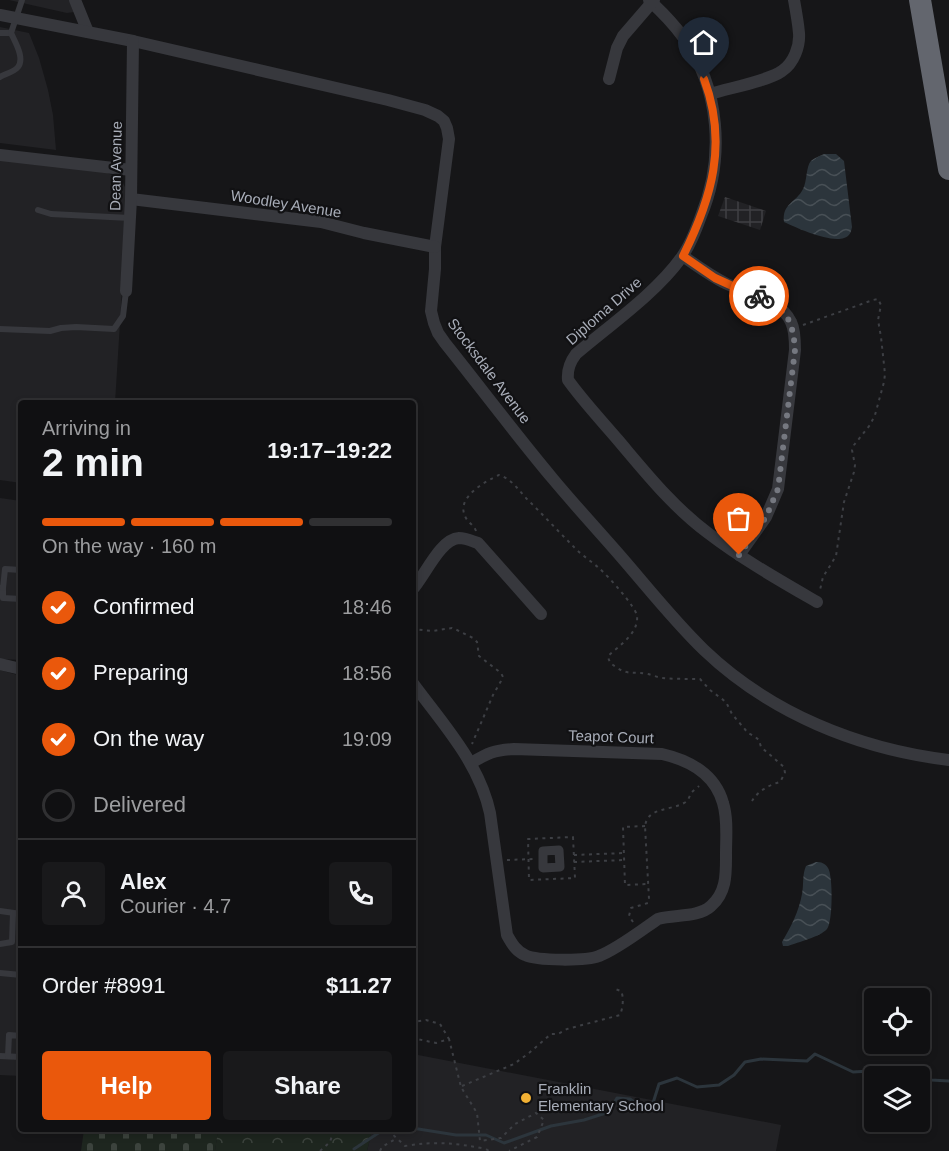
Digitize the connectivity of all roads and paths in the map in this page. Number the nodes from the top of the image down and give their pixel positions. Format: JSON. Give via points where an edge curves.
{"nodes":[{"id":1,"x":22,"y":0,"type":"edge"},
{"id":2,"x":75,"y":0,"type":"edge"},
{"id":3,"x":794,"y":0,"type":"edge"},
{"id":4,"x":920,"y":0,"type":"edge"},
{"id":5,"x":651,"y":1,"type":"edge"},
{"id":6,"x":0,"y":15,"type":"edge"},
{"id":7,"x":16,"y":18,"type":"junction"},
{"id":8,"x":88,"y":32,"type":"junction"},
{"id":9,"x":0,"y":33,"type":"edge"},
{"id":10,"x":11,"y":33,"type":"junction"},
{"id":11,"x":133,"y":41,"type":"junction"},
{"id":12,"x":0,"y":77,"type":"edge"},
{"id":13,"x":609,"y":79,"type":"dead end"},
{"id":14,"x":710,"y":94,"type":"junction"},
{"id":15,"x":0,"y":154,"type":"edge"},
{"id":16,"x":131,"y":170,"type":"junction"},
{"id":17,"x":949,"y":170,"type":"edge"},
{"id":18,"x":131,"y":199,"type":"junction"},
{"id":19,"x":38,"y":210,"type":"dead end"},
{"id":20,"x":130,"y":218,"type":"junction"},
{"id":21,"x":435,"y":247,"type":"junction"},
{"id":22,"x":683,"y":256,"type":"junction"},
{"id":23,"x":126,"y":291,"type":"joint"},
{"id":24,"x":0,"y":329,"type":"edge"},
{"id":25,"x":793,"y":329,"type":"junction"},
{"id":26,"x":478,"y":543,"type":"junction"},
{"id":27,"x":739,"y":555,"type":"junction"},
{"id":28,"x":18,"y":570,"type":"edge"},
{"id":29,"x":416,"y":585,"type":"edge"},
{"id":30,"x":2,"y":588,"type":"edge"},
{"id":31,"x":18,"y":599,"type":"edge"},
{"id":32,"x":817,"y":602,"type":"joint"},
{"id":33,"x":541,"y":614,"type":"dead end"},
{"id":34,"x":416,"y":629,"type":"edge"},
{"id":35,"x":0,"y":664,"type":"edge"},
{"id":36,"x":18,"y":668,"type":"edge"},
{"id":37,"x":416,"y":688,"type":"edge"},
{"id":38,"x":468,"y":759,"type":"junction"},
{"id":39,"x":949,"y":760,"type":"edge"},
{"id":40,"x":709,"y":778,"type":"junction"},
{"id":41,"x":752,"y":801,"type":"dead end"},
{"id":42,"x":645,"y":826,"type":"junction"},
{"id":43,"x":624,"y":853,"type":"junction"},
{"id":44,"x":600,"y":854,"type":"junction"},
{"id":45,"x":574,"y":855,"type":"dead end"},
{"id":46,"x":543,"y":858,"type":"dead end"},
{"id":47,"x":497,"y":860,"type":"junction"},
{"id":48,"x":624,"y":860,"type":"junction"},
{"id":49,"x":600,"y":861,"type":"junction"},
{"id":50,"x":574,"y":862,"type":"dead end"},
{"id":51,"x":648,"y":884,"type":"junction"},
{"id":52,"x":0,"y":911,"type":"edge"},
{"id":53,"x":13,"y":913,"type":"junction"},
{"id":54,"x":18,"y":914,"type":"edge"},
{"id":55,"x":640,"y":932,"type":"junction"},
{"id":56,"x":0,"y":944,"type":"edge"},
{"id":57,"x":0,"y":973,"type":"edge"},
{"id":58,"x":18,"y":975,"type":"edge"},
{"id":59,"x":615,"y":989,"type":"dead end"},
{"id":60,"x":416,"y":1022,"type":"edge"},
{"id":61,"x":18,"y":1036,"type":"edge"},
{"id":62,"x":416,"y":1039,"type":"edge"},
{"id":63,"x":448,"y":1039,"type":"junction"},
{"id":64,"x":0,"y":1056,"type":"edge"},
{"id":65,"x":8,"y":1056,"type":"junction"},
{"id":66,"x":18,"y":1057,"type":"edge"},
{"id":67,"x":461,"y":1087,"type":"junction"},
{"id":68,"x":333,"y":1132,"type":"edge"},
{"id":69,"x":390,"y":1132,"type":"edge"},
{"id":70,"x":397,"y":1138,"type":"junction"},
{"id":71,"x":320,"y":1151,"type":"edge"},
{"id":72,"x":380,"y":1151,"type":"edge"},
{"id":73,"x":489,"y":1151,"type":"edge"},
{"id":74,"x":509,"y":1151,"type":"edge"}],
"edges":[{"from":1,"to":7,"type":"lane"},
{"from":2,"to":8,"type":"street"},
{"from":3,"to":14,"type":"street","via":[[800,34],[796,53],[784,70]]},
{"from":4,"to":17,"type":"highway"},
{"from":5,"to":13,"type":"street","via":[[623,36]]},
{"from":5,"to":14,"type":"street","name":"Diploma Drive","via":[[685,39]]},
{"from":6,"to":7,"type":"street","name":"Stocksdale Avenue"},
{"from":7,"to":8,"type":"street","name":"Stocksdale Avenue"},
{"from":7,"to":10,"type":"lane"},
{"from":8,"to":11,"type":"street","name":"Stocksdale Avenue"},
{"from":9,"to":10,"type":"lane"},
{"from":10,"to":12,"type":"lane","via":[[20,63]]},
{"from":11,"to":16,"type":"street","name":"Dean Avenue"},
{"from":11,"to":21,"type":"street","name":"Stocksdale Avenue","via":[[388,100],[438,116],[444,121],[449,139]]},
{"from":14,"to":22,"type":"street","name":"Diploma Drive","via":[[715,118],[715,163],[705,207]]},
{"from":15,"to":16,"type":"street"},
{"from":16,"to":18,"type":"street","name":"Dean Avenue"},
{"from":18,"to":20,"type":"street","name":"Dean Avenue"},
{"from":18,"to":21,"type":"street","name":"Woodley Avenue","via":[[321,222]]},
{"from":19,"to":20,"type":"lane"},
{"from":20,"to":23,"type":"street","name":"Dean Avenue"},
{"from":21,"to":39,"type":"street","name":"Stocksdale Avenue","via":[[431,311],[438,333],[552,478],[704,650],[776,704],[820,726],[873,745]]},
{"from":22,"to":25,"type":"street","via":[[715,278],[771,301],[783,310]]},
{"from":22,"to":27,"type":"street","name":"Diploma Drive","via":[[646,295],[576,354],[569,363],[568,380],[675,505]]},
{"from":23,"to":24,"type":"lane","via":[[123,316],[114,329]]},
{"from":25,"to":27,"type":"street","via":[[795,350],[778,489],[766,517]]},
{"from":25,"to":32,"type":"path","via":[[873,300],[878,299],[881,305],[878,320],[884,382],[870,425],[852,450],[854,472],[844,502],[836,556],[823,577]]},
{"from":26,"to":29,"type":"street","via":[[466,538],[449,542]]},
{"from":26,"to":33,"type":"street"},
{"from":26,"to":41,"type":"path","via":[[475,528],[465,518],[466,499],[495,477],[504,476],[602,571],[636,611],[635,629],[608,656],[611,664],[627,674],[700,679],[784,767],[780,782],[756,794]]},
{"from":27,"to":32,"type":"street","name":"Diploma Drive"},
{"from":28,"to":30,"type":"lane","via":[[5,569]]},
{"from":30,"to":31,"type":"lane","via":[[3,598]]},
{"from":34,"to":38,"type":"path","via":[[452,628],[473,638],[479,656],[501,673]]},
{"from":35,"to":36,"type":"street"},
{"from":37,"to":38,"type":"street","name":"Teapot Court"},
{"from":38,"to":40,"type":"street","name":"Teapot Court","via":[[500,750],[662,754],[690,763]]},
{"from":38,"to":47,"type":"street","name":"Teapot Court","via":[[486,797]]},
{"from":40,"to":42,"type":"path","via":[[688,800],[654,812]]},
{"from":40,"to":55,"type":"street","name":"Teapot Court","via":[[726,817],[724,888],[706,910],[658,919]]},
{"from":42,"to":43,"type":"path","via":[[623,827]]},
{"from":42,"to":51,"type":"path"},
{"from":43,"to":44,"type":"path"},
{"from":43,"to":48,"type":"path"},
{"from":44,"to":45,"type":"path"},
{"from":44,"to":49,"type":"path"},
{"from":46,"to":47,"type":"path"},
{"from":47,"to":55,"type":"street","name":"Teapot Court","via":[[507,935],[526,956],[599,956]]},
{"from":48,"to":49,"type":"path"},
{"from":48,"to":51,"type":"path","via":[[625,885]]},
{"from":49,"to":50,"type":"path"},
{"from":51,"to":55,"type":"path","via":[[648,903],[634,906],[629,912]]},
{"from":52,"to":53,"type":"lane"},
{"from":53,"to":54,"type":"lane"},
{"from":53,"to":56,"type":"lane","via":[[12,942]]},
{"from":57,"to":58,"type":"lane"},
{"from":59,"to":67,"type":"path","via":[[622,994],[620,1015],[550,1034],[514,1064]]},
{"from":60,"to":63,"type":"path","via":[[440,1024]]},
{"from":61,"to":65,"type":"lane","via":[[9,1035]]},
{"from":62,"to":63,"type":"path","via":[[436,1043]]},
{"from":63,"to":67,"type":"path"},
{"from":64,"to":65,"type":"lane"},
{"from":65,"to":66,"type":"lane"},
{"from":67,"to":74,"type":"path","via":[[477,1113],[480,1141],[501,1138],[515,1124],[536,1113],[544,1120],[537,1137]]},
{"from":68,"to":71,"type":"path","via":[[330,1142]]},
{"from":69,"to":70,"type":"path"},
{"from":70,"to":72,"type":"path"},
{"from":70,"to":73,"type":"path","via":[[405,1146],[427,1142]]}]}
